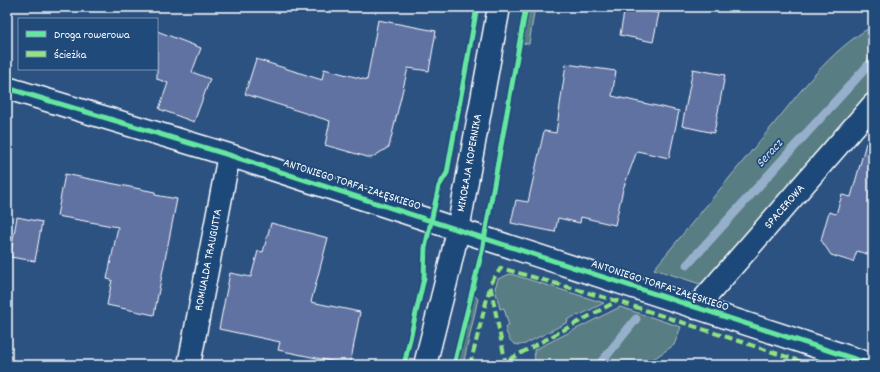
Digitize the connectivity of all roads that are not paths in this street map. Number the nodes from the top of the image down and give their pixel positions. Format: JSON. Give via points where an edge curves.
{"nodes":[{"id":1,"x":499,"y":7,"type":"edge"},
{"id":2,"x":7,"y":88,"type":"edge"},
{"id":3,"x":873,"y":105,"type":"edge"},
{"id":4,"x":229,"y":156,"type":"junction"},
{"id":5,"x":458,"y":230,"type":"junction"},
{"id":6,"x":696,"y":308,"type":"junction"},
{"id":7,"x":189,"y":365,"type":"edge"},
{"id":8,"x":425,"y":365,"type":"edge"},
{"id":9,"x":872,"y":365,"type":"edge"}],
"edges":[{"from":1,"to":5,"type":"street","name":"MIKOŁAJA KOPERNIKA"},
{"from":2,"to":4,"type":"street","name":"ANTONIEGO TORFA-ZAŁĘSKIEGO"},
{"from":3,"to":6,"type":"street","name":"SPACEROWA"},
{"from":4,"to":5,"type":"street","name":"ANTONIEGO TORFA-ZAŁĘSKIEGO"},
{"from":4,"to":7,"type":"street","name":"ROMUALDA TRAUGUTTA"},
{"from":5,"to":6,"type":"street","name":"ANTONIEGO TORFA-ZAŁĘSKIEGO"},
{"from":5,"to":8,"type":"street","name":"MIKOŁAJA KOPERNIKA"},
{"from":6,"to":9,"type":"street","name":"ANTONIEGO TORFA-ZAŁĘSKIEGO"}]}
